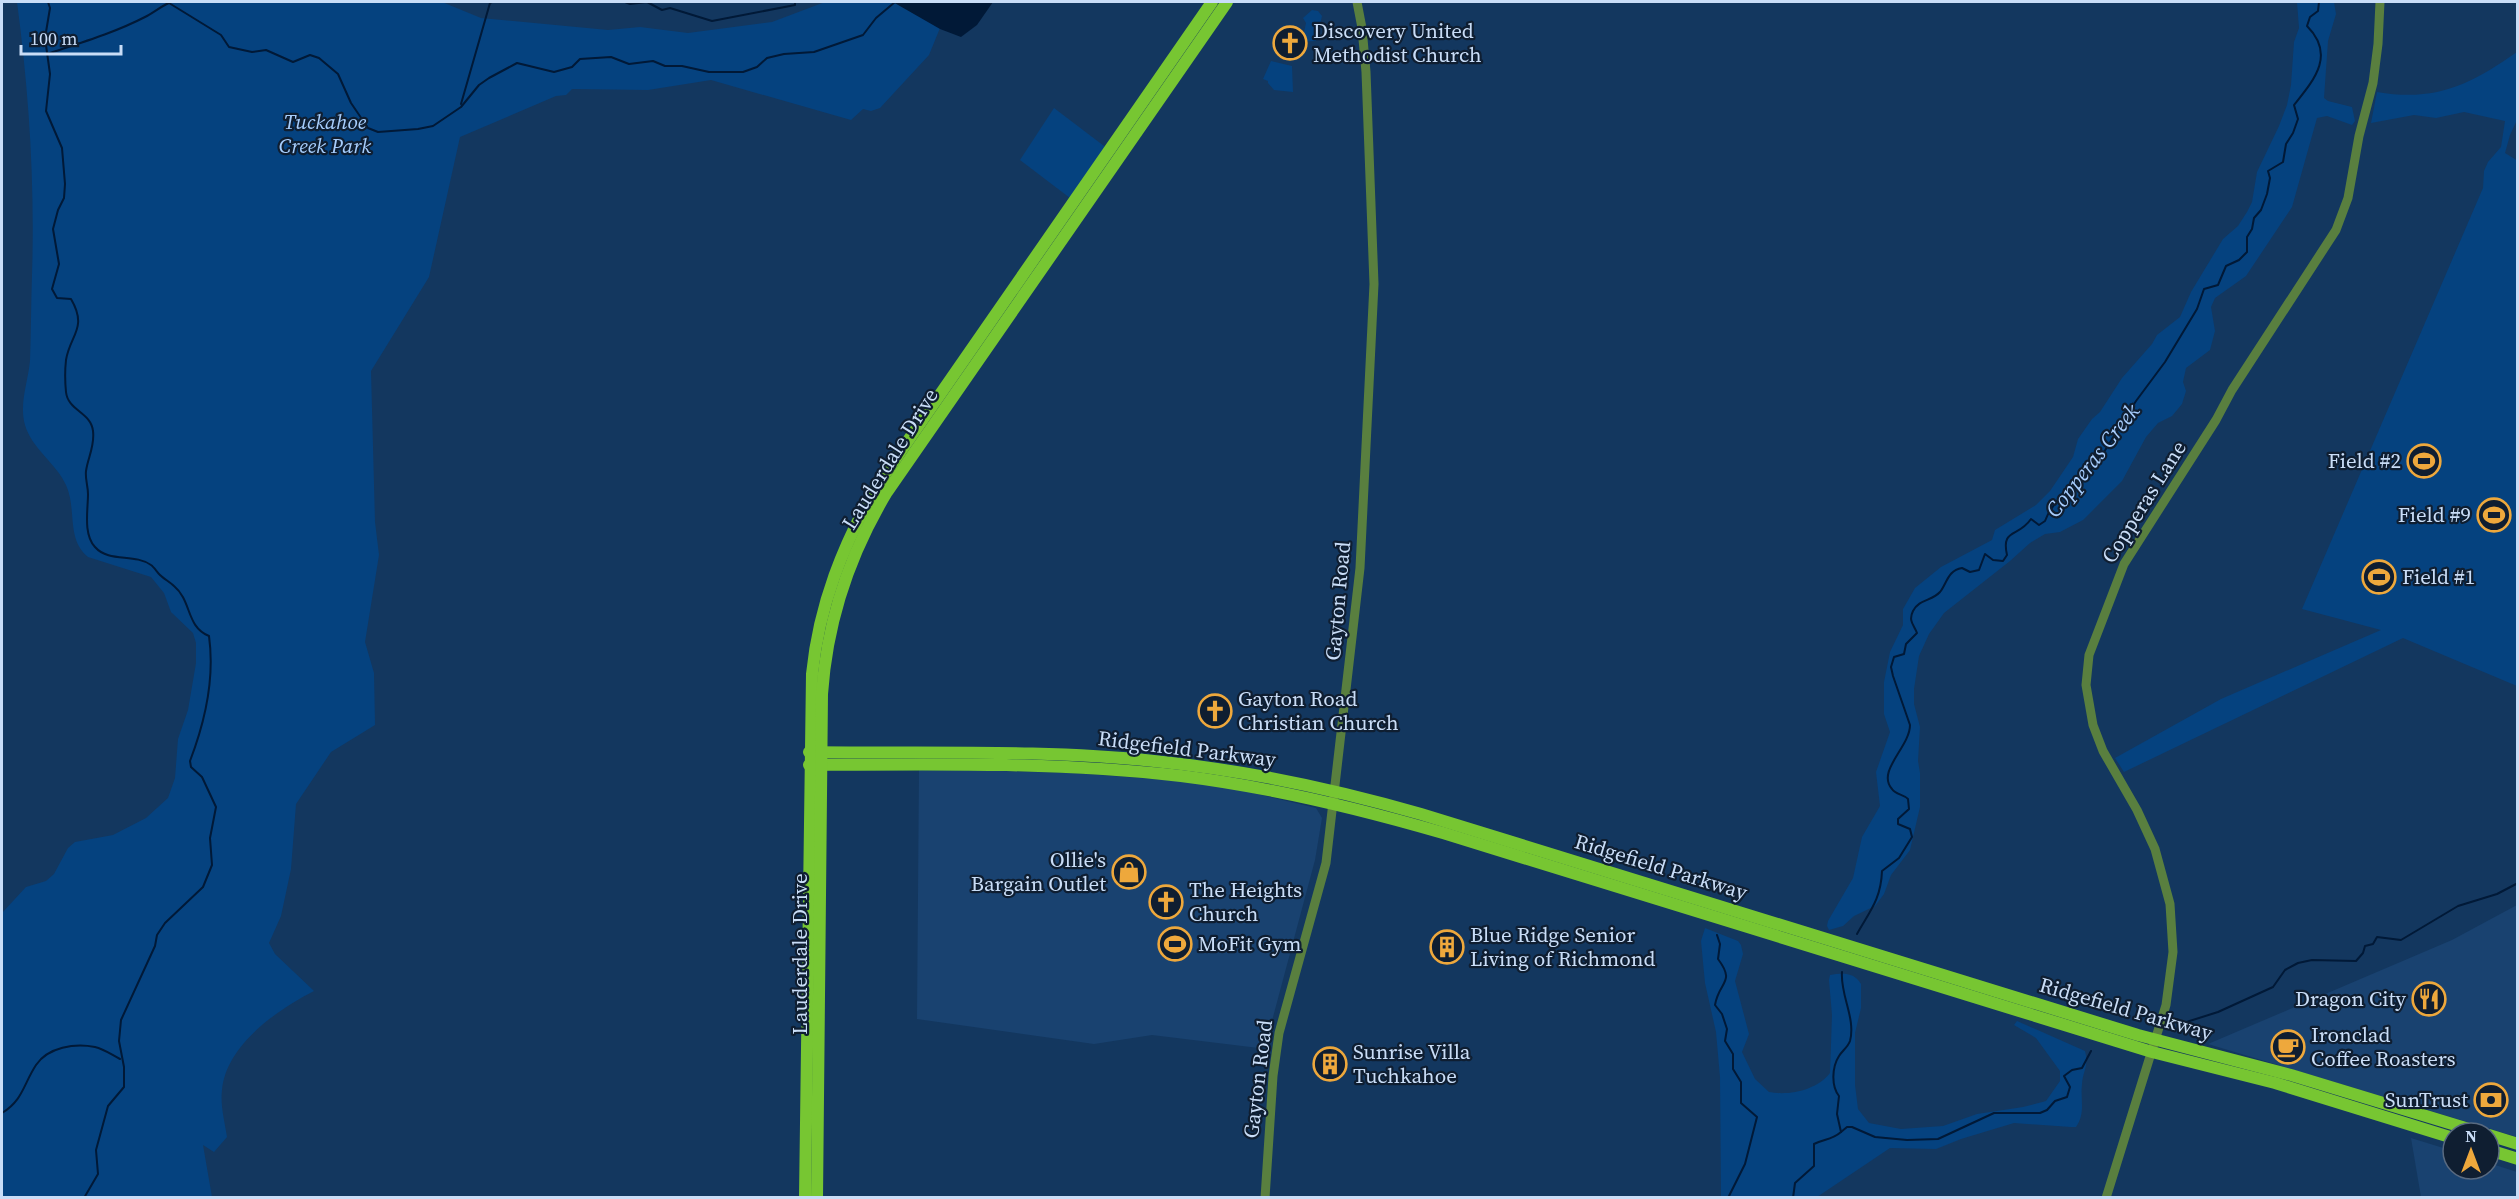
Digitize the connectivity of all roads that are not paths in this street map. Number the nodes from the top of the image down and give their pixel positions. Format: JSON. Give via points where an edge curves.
{"nodes":[{"id":1,"x":1212,"y":2,"type":"edge"},
{"id":2,"x":1227,"y":2,"type":"edge"},
{"id":3,"x":1357,"y":2,"type":"edge"},
{"id":4,"x":2380,"y":2,"type":"edge"},
{"id":5,"x":815,"y":758,"type":"junction"},
{"id":6,"x":1335,"y":797,"type":"junction"},
{"id":7,"x":2154,"y":1046,"type":"junction"},
{"id":8,"x":2432,"y":1125,"type":"junction"},
{"id":9,"x":2441,"y":1126,"type":"edge"},
{"id":10,"x":2441,"y":1131,"type":"edge"},
{"id":11,"x":2501,"y":1139,"type":"edge"},
{"id":12,"x":2517,"y":1144,"type":"edge"},
{"id":13,"x":2501,"y":1154,"type":"edge"},
{"id":14,"x":2517,"y":1159,"type":"edge"},
{"id":15,"x":805,"y":1197,"type":"edge"},
{"id":16,"x":817,"y":1197,"type":"edge"},
{"id":17,"x":1265,"y":1197,"type":"edge"},
{"id":18,"x":2106,"y":1197,"type":"edge"}],
"edges":[{"from":1,"to":5,"type":"main road","name":"Lauderdale Drive","via":[[857,519],[839,560],[820,623],[812,674]]},
{"from":2,"to":5,"type":"main road","name":"Lauderdale Drive","via":[[874,513],[849,569],[829,634]]},
{"from":3,"to":6,"type":"street","name":"Gayton Road","via":[[1366,72],[1374,309],[1360,568]]},
{"from":4,"to":7,"type":"street","name":"Copperas Lane","via":[[2373,83],[2340,222],[2124,564],[2089,655],[2087,691],[2097,737],[2150,836],[2170,904],[2171,978]]},
{"from":5,"to":6,"type":"main road","name":"Ridgefield Parkway","via":[[1130,771]]},
{"from":5,"to":15,"type":"main road","name":"Lauderdale Drive"},
{"from":5,"to":16,"type":"main road","name":"Lauderdale Drive"},
{"from":6,"to":7,"type":"main road","name":"Ridgefield Parkway","via":[[1443,833]]},
{"from":6,"to":17,"type":"street","name":"Gayton Road","via":[[1326,863],[1279,1033]]},
{"from":7,"to":8,"type":"main road","name":"Ridgefield Parkway"},
{"from":7,"to":18,"type":"street","name":"Copperas Lane"},
{"from":8,"to":9,"type":"main road","name":"Ridgefield Parkway"},
{"from":8,"to":10,"type":"main road","name":"Ridgefield Parkway"},
{"from":11,"to":12,"type":"main road"},
{"from":13,"to":14,"type":"main road"}]}
